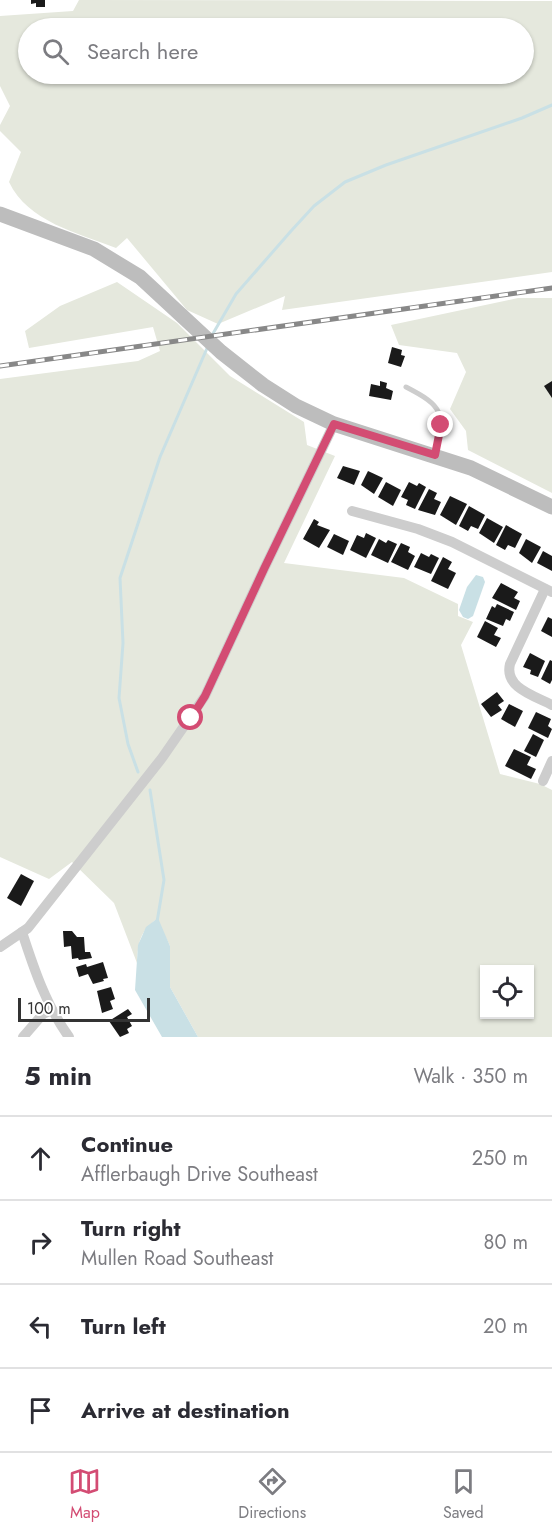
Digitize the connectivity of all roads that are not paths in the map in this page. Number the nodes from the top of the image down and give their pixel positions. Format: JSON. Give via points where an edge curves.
{"nodes":[{"id":1,"x":0,"y":214,"type":"edge"},
{"id":2,"x":406,"y":387,"type":"dead end"},
{"id":3,"x":334,"y":424,"type":"junction"},
{"id":4,"x":435,"y":455,"type":"junction"},
{"id":5,"x":552,"y":507,"type":"edge"},
{"id":6,"x":352,"y":511,"type":"dead end"},
{"id":7,"x":549,"y":591,"type":"edge"},
{"id":8,"x":552,"y":705,"type":"edge"},
{"id":9,"x":552,"y":761,"type":"edge"},
{"id":10,"x":543,"y":781,"type":"dead end"},
{"id":11,"x":22,"y":932,"type":"junction"},
{"id":12,"x":1,"y":949,"type":"edge"},
{"id":13,"x":52,"y":1010,"type":"junction"},
{"id":14,"x":23,"y":1037,"type":"edge"},
{"id":15,"x":69,"y":1037,"type":"edge"}],
"edges":[{"from":1,"to":3,"type":"street","via":[[94,249],[140,277],[232,362],[283,398]]},
{"from":2,"to":4,"type":"lane","via":[[430,401],[440,413]]},
{"from":3,"to":4,"type":"street"},
{"from":3,"to":11,"type":"street","via":[[198,708]]},
{"from":4,"to":5,"type":"street","via":[[490,476]]},
{"from":6,"to":7,"type":"street","via":[[452,542]]},
{"from":7,"to":8,"type":"street","via":[[508,671],[519,689]]},
{"from":9,"to":10,"type":"street"},
{"from":11,"to":12,"type":"street"},
{"from":11,"to":13,"type":"street"},
{"from":13,"to":14,"type":"street","via":[[37,1019]]},
{"from":13,"to":15,"type":"street"}]}
